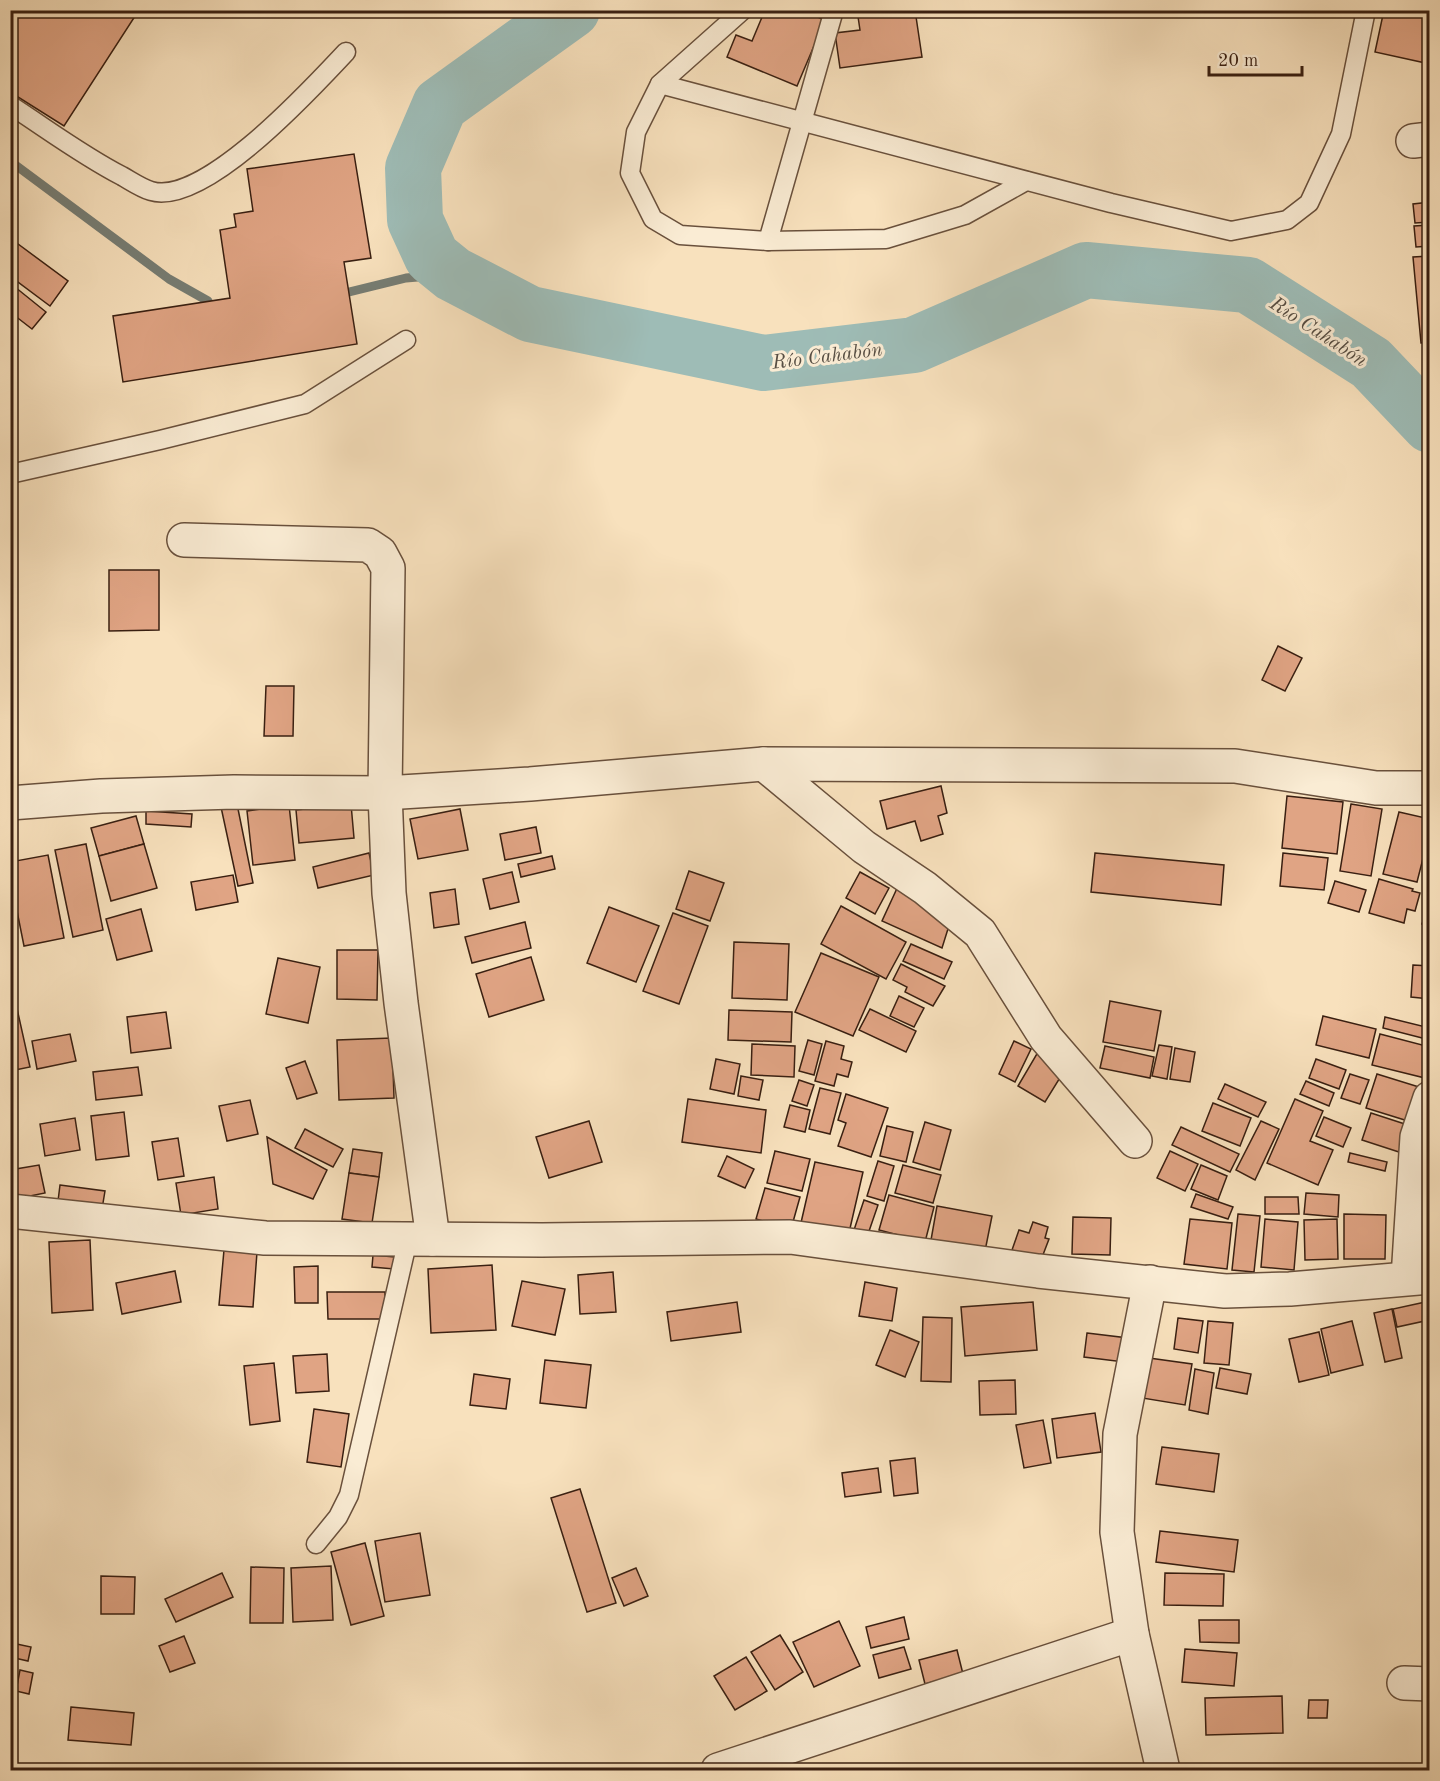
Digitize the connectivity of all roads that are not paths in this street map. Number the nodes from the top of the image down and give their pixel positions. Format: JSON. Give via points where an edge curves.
{"nodes":[{"id":1,"x":743,"y":10,"type":"edge"},
{"id":2,"x":834,"y":10,"type":"edge"},
{"id":3,"x":1366,"y":10,"type":"edge"},
{"id":4,"x":346,"y":52,"type":"dead end"},
{"id":5,"x":660,"y":84,"type":"junction"},
{"id":6,"x":10,"y":105,"type":"edge"},
{"id":7,"x":802,"y":123,"type":"junction"},
{"id":8,"x":1026,"y":181,"type":"junction"},
{"id":9,"x":768,"y":241,"type":"junction"},
{"id":10,"x":406,"y":340,"type":"dead end"},
{"id":11,"x":10,"y":474,"type":"edge"},
{"id":12,"x":184,"y":540,"type":"dead end"},
{"id":13,"x":764,"y":764,"type":"junction"},
{"id":14,"x":1430,"y":788,"type":"edge"},
{"id":15,"x":385,"y":793,"type":"junction"},
{"id":16,"x":10,"y":803,"type":"edge"},
{"id":17,"x":1430,"y":1098,"type":"edge"},
{"id":18,"x":1135,"y":1141,"type":"dead end"},
{"id":19,"x":10,"y":1211,"type":"edge"},
{"id":20,"x":421,"y":1239,"type":"junction"},
{"id":21,"x":1419,"y":1278,"type":"edge"},
{"id":22,"x":1150,"y":1282,"type":"junction"},
{"id":23,"x":316,"y":1544,"type":"dead end"},
{"id":24,"x":1132,"y":1634,"type":"junction"},
{"id":25,"x":718,"y":1770,"type":"edge"},
{"id":26,"x":1163,"y":1770,"type":"edge"}],
"edges":[{"from":1,"to":5,"type":"lane"},
{"from":2,"to":7,"type":"lane"},
{"from":3,"to":8,"type":"lane","via":[[1341,134],[1309,203],[1287,220],[1231,231]]},
{"from":4,"to":6,"type":"lane","via":[[288,114],[241,154],[179,191],[152,191],[104,166]]},
{"from":5,"to":7,"type":"lane"},
{"from":5,"to":9,"type":"lane","via":[[636,132],[630,173],[653,219],[680,234]]},
{"from":7,"to":8,"type":"lane"},
{"from":7,"to":9,"type":"lane"},
{"from":8,"to":9,"type":"lane","via":[[965,215],[886,238]]},
{"from":10,"to":11,"type":"lane","via":[[305,404]]},
{"from":12,"to":15,"type":"street","via":[[368,545],[380,553],[388,568]]},
{"from":13,"to":14,"type":"street","via":[[1235,766],[1376,788]]},
{"from":13,"to":15,"type":"street"},
{"from":13,"to":18,"type":"street","via":[[864,847],[925,888],[980,933],[1046,1038]]},
{"from":15,"to":16,"type":"street","via":[[234,792]]},
{"from":15,"to":20,"type":"street","via":[[390,904]]},
{"from":17,"to":21,"type":"street","via":[[1417,1137]]},
{"from":19,"to":20,"type":"street","via":[[265,1238]]},
{"from":20,"to":22,"type":"street","via":[[790,1237]]},
{"from":20,"to":23,"type":"lane","via":[[349,1495],[338,1518]]},
{"from":21,"to":22,"type":"street","via":[[1225,1291]]},
{"from":22,"to":24,"type":"street","via":[[1120,1434],[1117,1532]]},
{"from":24,"to":25,"type":"street"},
{"from":24,"to":26,"type":"street"}]}
